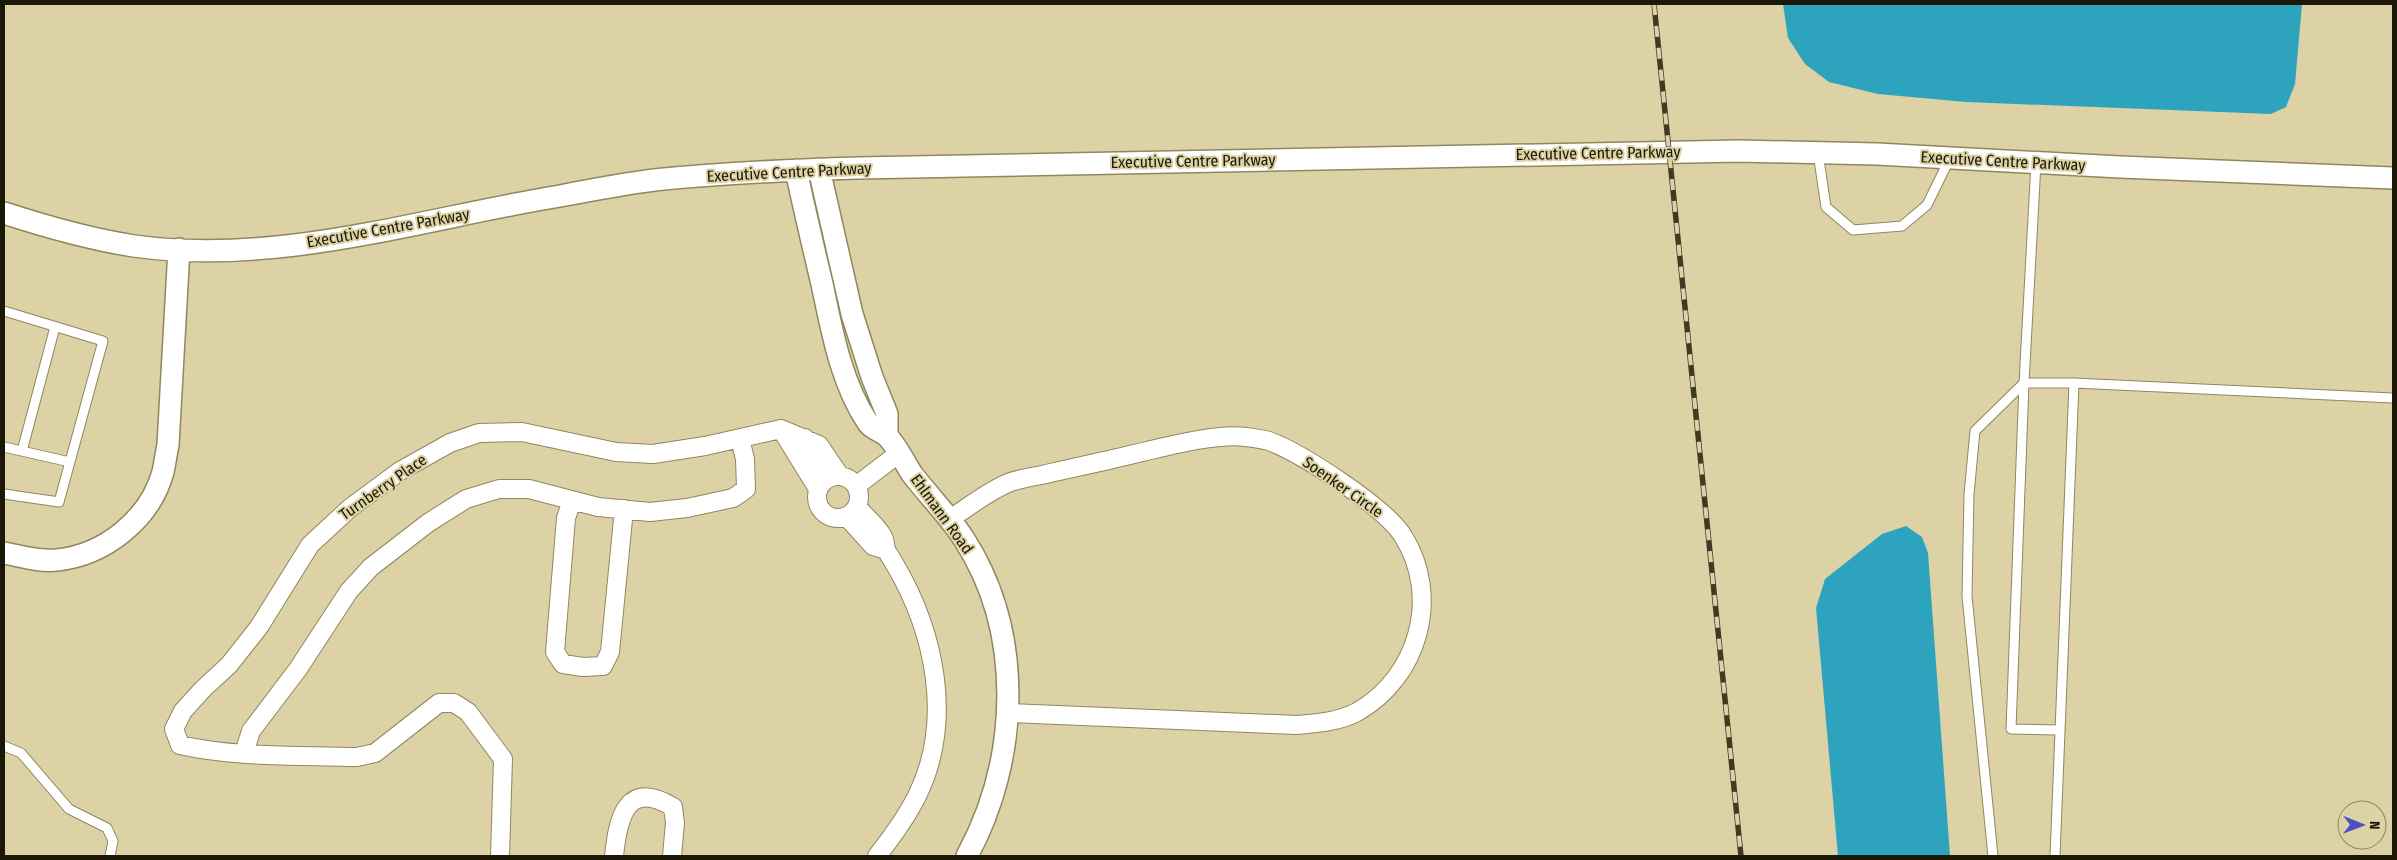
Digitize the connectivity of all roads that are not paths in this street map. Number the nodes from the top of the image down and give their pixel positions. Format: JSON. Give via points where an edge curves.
{"nodes":[{"id":1,"x":1818,"y":152,"type":"junction"},
{"id":2,"x":1950,"y":158,"type":"junction"},
{"id":3,"x":2036,"y":163,"type":"junction"},
{"id":4,"x":819,"y":169,"type":"junction"},
{"id":5,"x":796,"y":170,"type":"junction"},
{"id":6,"x":2393,"y":178,"type":"edge"},
{"id":7,"x":4,"y":213,"type":"edge"},
{"id":8,"x":179,"y":249,"type":"junction"},
{"id":9,"x":4,"y":311,"type":"edge"},
{"id":10,"x":55,"y":327,"type":"junction"},
{"id":11,"x":2024,"y":383,"type":"junction"},
{"id":12,"x":2074,"y":383,"type":"junction"},
{"id":13,"x":2393,"y":398,"type":"edge"},
{"id":14,"x":781,"y":429,"type":"junction"},
{"id":15,"x":887,"y":436,"type":"junction"},
{"id":16,"x":740,"y":438,"type":"junction"},
{"id":17,"x":4,"y":447,"type":"edge"},
{"id":18,"x":22,"y":451,"type":"junction"},
{"id":19,"x":898,"y":454,"type":"junction"},
{"id":20,"x":70,"y":462,"type":"junction"},
{"id":21,"x":828,"y":481,"type":"junction"},
{"id":22,"x":856,"y":486,"type":"junction"},
{"id":23,"x":4,"y":494,"type":"edge"},
{"id":24,"x":572,"y":501,"type":"junction"},
{"id":25,"x":624,"y":510,"type":"junction"},
{"id":26,"x":852,"y":512,"type":"junction"},
{"id":27,"x":949,"y":520,"type":"junction"},
{"id":28,"x":4,"y":553,"type":"edge"},
{"id":29,"x":1008,"y":713,"type":"junction"},
{"id":30,"x":2060,"y":730,"type":"junction"},
{"id":31,"x":4,"y":746,"type":"edge"},
{"id":32,"x":244,"y":753,"type":"junction"},
{"id":33,"x":110,"y":856,"type":"edge"},
{"id":34,"x":500,"y":856,"type":"edge"},
{"id":35,"x":614,"y":856,"type":"edge"},
{"id":36,"x":672,"y":856,"type":"edge"},
{"id":37,"x":877,"y":856,"type":"edge"},
{"id":38,"x":967,"y":856,"type":"edge"},
{"id":39,"x":1993,"y":856,"type":"edge"},
{"id":40,"x":2055,"y":856,"type":"edge"}],
"edges":[{"from":1,"to":2,"type":"street","name":"Executive Centre Parkway"},
{"from":1,"to":2,"type":"lane","via":[[1826,207],[1852,230],[1902,226],[1926,205]]},
{"from":1,"to":4,"type":"street","name":"Executive Centre Parkway","via":[[1546,153]]},
{"from":2,"to":3,"type":"street","name":"Executive Centre Parkway"},
{"from":3,"to":6,"type":"street","name":"Executive Centre Parkway"},
{"from":3,"to":11,"type":"lane"},
{"from":4,"to":5,"type":"street","name":"Executive Centre Parkway"},
{"from":4,"to":15,"type":"street","name":"Ehlmann Road","via":[[852,314],[887,414]]},
{"from":5,"to":8,"type":"street","name":"Executive Centre Parkway","via":[[653,180],[350,237],[246,249]]},
{"from":5,"to":15,"type":"street","name":"Ehlmann Road","via":[[830,320],[850,387],[869,425]]},
{"from":7,"to":8,"type":"street","name":"Executive Centre Parkway","via":[[68,234],[135,246]]},
{"from":8,"to":28,"type":"street","via":[[168,446],[163,473],[154,494],[128,528],[95,549],[56,560]]},
{"from":9,"to":10,"type":"lane"},
{"from":10,"to":18,"type":"lane"},
{"from":10,"to":20,"type":"lane","via":[[103,341]]},
{"from":11,"to":12,"type":"lane"},
{"from":11,"to":30,"type":"lane","via":[[2011,729]]},
{"from":11,"to":39,"type":"lane","via":[[1974,431],[1969,494],[1967,596]]},
{"from":12,"to":13,"type":"lane"},
{"from":12,"to":30,"type":"lane"},
{"from":14,"to":16,"type":"street","name":"Turnberry Place"},
{"from":14,"to":21,"type":"street"},
{"from":14,"to":21,"type":"street","via":[[819,445]]},
{"from":15,"to":19,"type":"street","name":"Ehlmann Road"},
{"from":16,"to":25,"type":"street","via":[[745,459],[746,489],[733,498],[678,509]]},
{"from":16,"to":32,"type":"street","name":"Turnberry Place","via":[[653,454],[616,452],[522,432],[479,433],[450,442],[400,472],[350,508],[310,545],[259,627],[229,665],[183,712],[174,729],[180,745]]},
{"from":17,"to":18,"type":"lane"},
{"from":18,"to":20,"type":"lane"},
{"from":19,"to":22,"type":"street"},
{"from":19,"to":27,"type":"street","name":"Ehlmann Road"},
{"from":20,"to":23,"type":"lane","via":[[59,502]]},
{"from":21,"to":22,"type":"street","via":[[852,481]]},
{"from":21,"to":26,"type":"street","via":[[818,503],[826,514],[832,517]]},
{"from":22,"to":26,"type":"street","via":[[859,493]]},
{"from":24,"to":25,"type":"street"},
{"from":24,"to":25,"type":"street","via":[[566,518],[555,652],[563,664],[603,666],[610,652]]},
{"from":24,"to":32,"type":"street","via":[[529,490],[499,489],[466,499],[378,561],[349,591],[298,670],[252,730]]},
{"from":26,"to":37,"type":"street","via":[[882,536],[886,550],[910,589],[925,628],[934,668],[938,712],[932,751],[918,795],[897,831]]},
{"from":27,"to":29,"type":"street","name":"Ehlmann Road","via":[[982,572],[995,611],[1004,646]]},
{"from":27,"to":29,"type":"street","name":"Soenker Circle","via":[[1010,482],[1193,442],[1243,436],[1267,440],[1293,452],[1372,504],[1403,535],[1416,562],[1422,584],[1422,612],[1419,633],[1410,657],[1394,682],[1378,698],[1347,716],[1329,722],[1298,725]]},
{"from":29,"to":38,"type":"street","name":"Ehlmann Road","via":[[997,785],[981,831]]},
{"from":30,"to":40,"type":"lane"},
{"from":31,"to":33,"type":"lane","via":[[20,753],[69,809],[107,828],[113,841]]},
{"from":32,"to":34,"type":"street","name":"Turnberry Place","via":[[358,757],[375,753],[439,703],[454,703],[468,712],[503,759]]},
{"from":35,"to":36,"type":"street","via":[[621,815],[630,802],[644,797],[661,800],[673,807]]}]}
